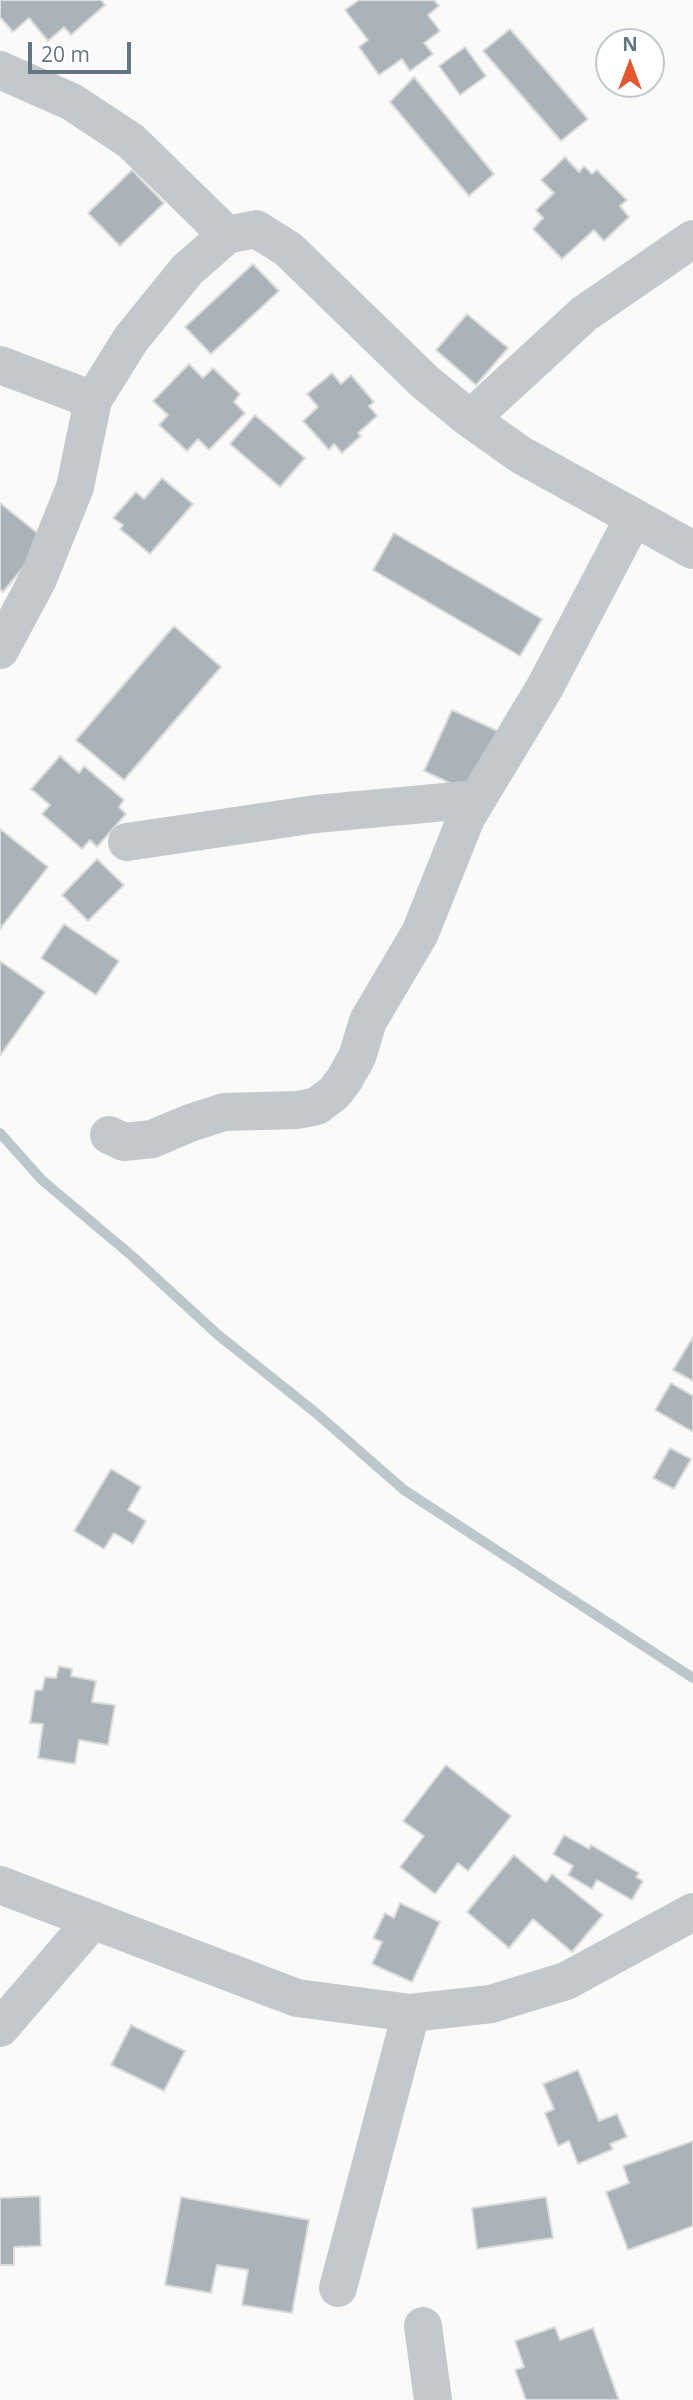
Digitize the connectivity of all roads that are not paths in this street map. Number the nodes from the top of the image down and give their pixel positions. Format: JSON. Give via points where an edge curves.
{"nodes":[{"id":1,"x":0,"y":70,"type":"edge"},
{"id":2,"x":227,"y":235,"type":"junction"},
{"id":3,"x":693,"y":239,"type":"edge"},
{"id":4,"x":0,"y":365,"type":"edge"},
{"id":5,"x":93,"y":400,"type":"junction"},
{"id":6,"x":470,"y":419,"type":"junction"},
{"id":7,"x":633,"y":519,"type":"junction"},
{"id":8,"x":693,"y":550,"type":"edge"},
{"id":9,"x":0,"y":650,"type":"edge"},
{"id":10,"x":477,"y":799,"type":"junction"},
{"id":11,"x":127,"y":842,"type":"dead end"},
{"id":12,"x":109,"y":1135,"type":"dead end"},
{"id":13,"x":0,"y":1885,"type":"edge"},
{"id":14,"x":693,"y":1912,"type":"edge"},
{"id":15,"x":93,"y":1920,"type":"junction"},
{"id":16,"x":411,"y":2013,"type":"junction"},
{"id":17,"x":0,"y":2028,"type":"edge"},
{"id":18,"x":338,"y":2288,"type":"dead end"},
{"id":19,"x":423,"y":2326,"type":"dead end"},
{"id":20,"x":433,"y":2400,"type":"edge"}],
"edges":[{"from":1,"to":2,"type":"street","via":[[72,102],[131,141]]},
{"from":2,"to":5,"type":"street","via":[[187,270],[131,338]]},
{"from":2,"to":6,"type":"street","via":[[256,229],[288,249],[425,382]]},
{"from":3,"to":6,"type":"street","via":[[584,314]]},
{"from":4,"to":5,"type":"street"},
{"from":5,"to":9,"type":"street","via":[[75,487],[38,579]]},
{"from":6,"to":7,"type":"street","via":[[521,455]]},
{"from":7,"to":8,"type":"street"},
{"from":7,"to":10,"type":"street","via":[[545,687]]},
{"from":10,"to":11,"type":"street","via":[[316,814]]},
{"from":10,"to":12,"type":"street","via":[[420,933],[368,1021],[357,1057],[334,1093],[317,1106],[298,1110],[224,1112],[152,1139],[124,1142]]},
{"from":13,"to":15,"type":"street"},
{"from":14,"to":16,"type":"street","via":[[566,1981],[491,2004]]},
{"from":15,"to":16,"type":"street","via":[[297,1998]]},
{"from":15,"to":17,"type":"street"},
{"from":16,"to":18,"type":"street"},
{"from":19,"to":20,"type":"street"}]}
